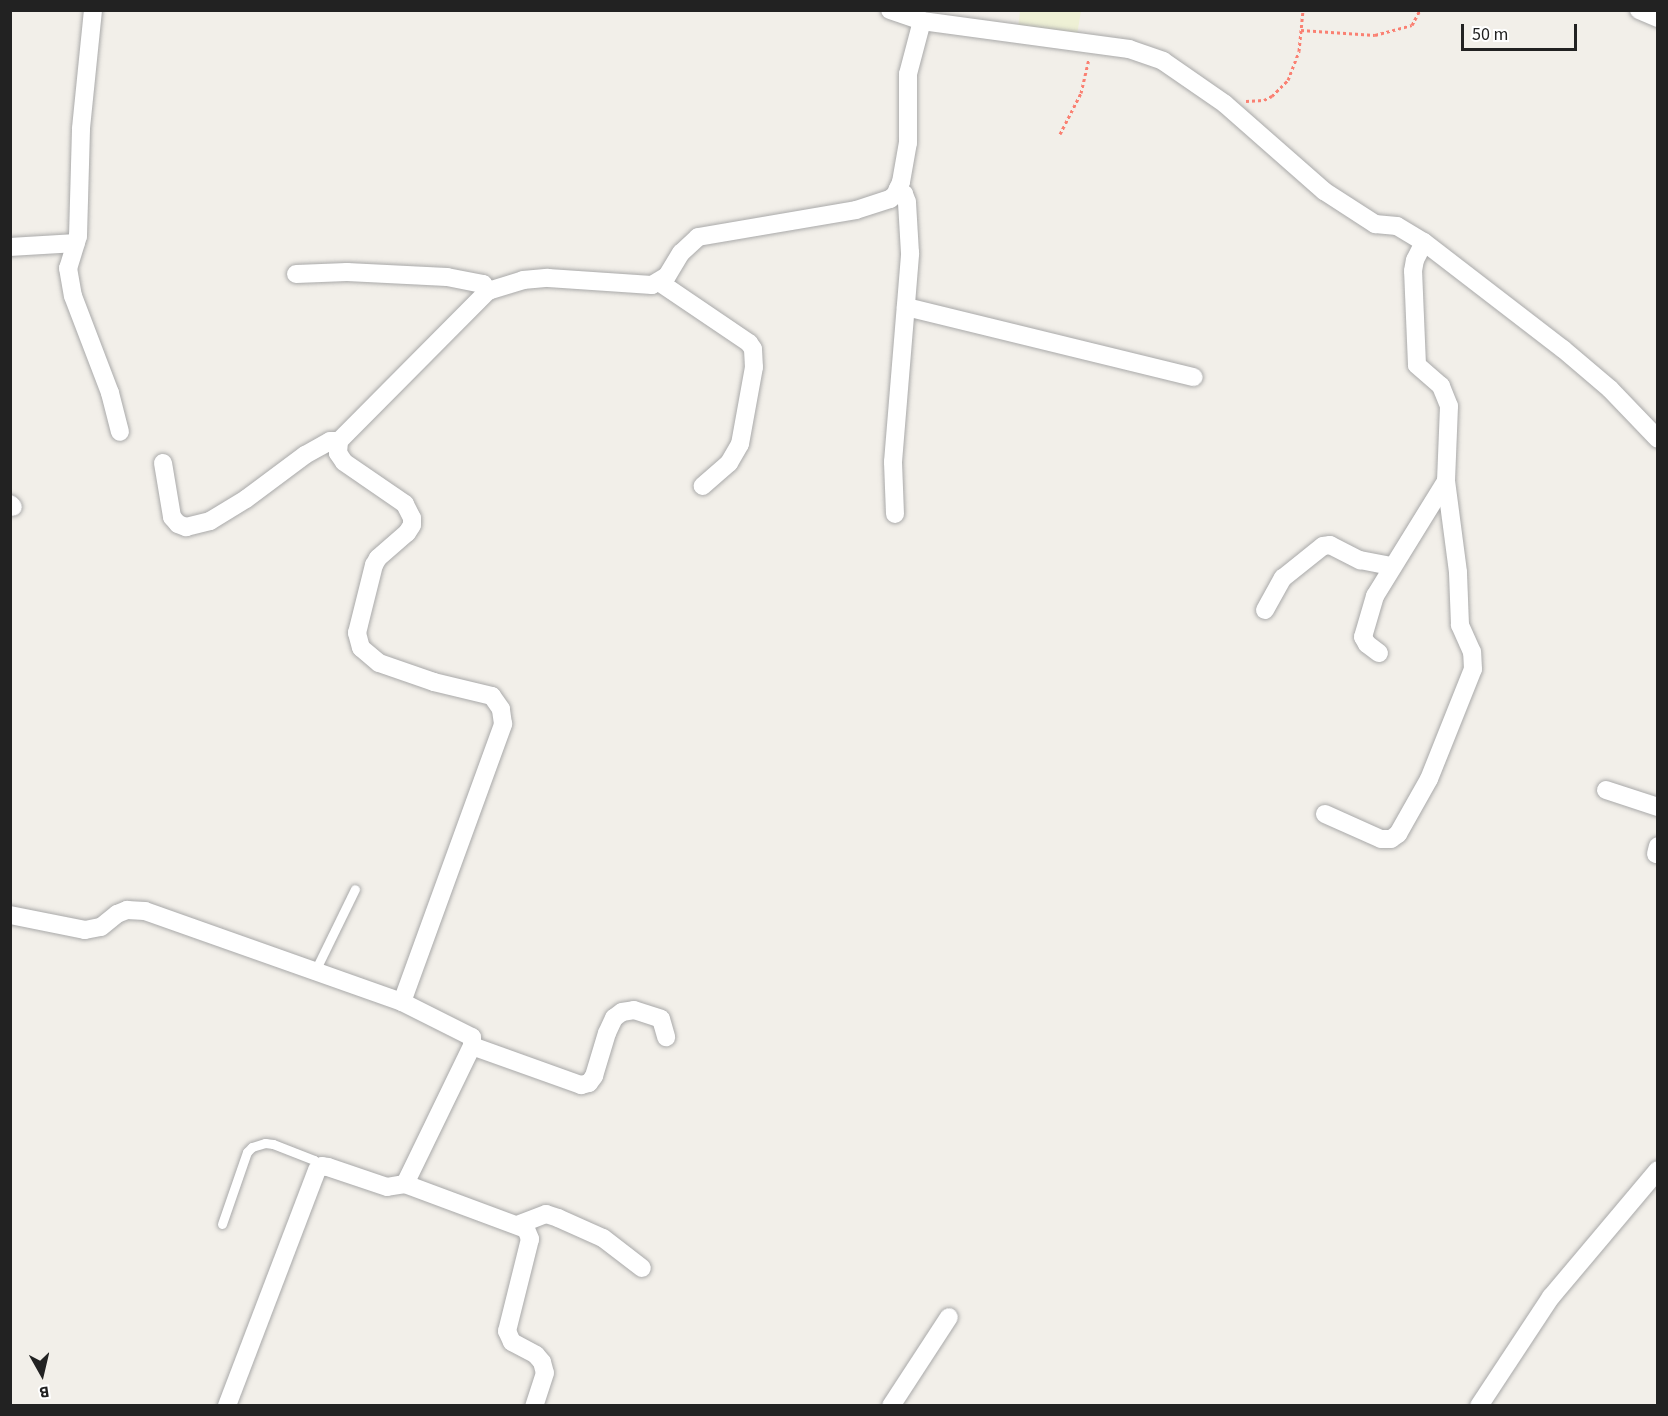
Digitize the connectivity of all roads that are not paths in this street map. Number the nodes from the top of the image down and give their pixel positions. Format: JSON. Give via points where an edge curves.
{"nodes":[{"id":1,"x":93,"y":10,"type":"edge"},
{"id":2,"x":890,"y":10,"type":"edge"},
{"id":3,"x":1639,"y":10,"type":"edge"},
{"id":4,"x":1658,"y":18,"type":"edge"},
{"id":5,"x":922,"y":21,"type":"junction"},
{"id":6,"x":898,"y":189,"type":"junction"},
{"id":7,"x":1424,"y":242,"type":"junction"},
{"id":8,"x":76,"y":243,"type":"junction"},
{"id":9,"x":10,"y":247,"type":"edge"},
{"id":10,"x":296,"y":274,"type":"dead end"},
{"id":11,"x":660,"y":282,"type":"junction"},
{"id":12,"x":488,"y":291,"type":"junction"},
{"id":13,"x":906,"y":307,"type":"junction"},
{"id":14,"x":1194,"y":377,"type":"dead end"},
{"id":15,"x":120,"y":432,"type":"dead end"},
{"id":16,"x":1658,"y":439,"type":"edge"},
{"id":17,"x":339,"y":441,"type":"junction"},
{"id":18,"x":163,"y":463,"type":"dead end"},
{"id":19,"x":1446,"y":481,"type":"junction"},
{"id":20,"x":703,"y":486,"type":"dead end"},
{"id":21,"x":895,"y":514,"type":"dead end"},
{"id":22,"x":1391,"y":566,"type":"junction"},
{"id":23,"x":1265,"y":610,"type":"dead end"},
{"id":24,"x":1379,"y":652,"type":"dead end"},
{"id":25,"x":1606,"y":790,"type":"dead end"},
{"id":26,"x":1658,"y":807,"type":"edge"},
{"id":27,"x":1325,"y":814,"type":"dead end"},
{"id":28,"x":355,"y":888,"type":"dead end"},
{"id":29,"x":10,"y":915,"type":"edge"},
{"id":30,"x":315,"y":971,"type":"junction"},
{"id":31,"x":402,"y":1002,"type":"junction"},
{"id":32,"x":666,"y":1037,"type":"dead end"},
{"id":33,"x":472,"y":1046,"type":"junction"},
{"id":34,"x":322,"y":1166,"type":"junction"},
{"id":35,"x":1658,"y":1170,"type":"edge"},
{"id":36,"x":405,"y":1184,"type":"junction"},
{"id":37,"x":222,"y":1224,"type":"dead end"},
{"id":38,"x":520,"y":1224,"type":"junction"},
{"id":39,"x":642,"y":1268,"type":"dead end"},
{"id":40,"x":949,"y":1317,"type":"dead end"},
{"id":41,"x":227,"y":1406,"type":"edge"},
{"id":42,"x":534,"y":1406,"type":"edge"},
{"id":43,"x":891,"y":1406,"type":"edge"},
{"id":44,"x":1479,"y":1406,"type":"edge"}],
"edges":[{"from":1,"to":8,"type":"street","via":[[83,92]]},
{"from":2,"to":5,"type":"street"},
{"from":3,"to":4,"type":"street"},
{"from":5,"to":6,"type":"street","via":[[908,74],[909,143]]},
{"from":5,"to":7,"type":"street","via":[[1129,49],[1163,61],[1225,104],[1324,191],[1375,224],[1397,226]]},
{"from":6,"to":11,"type":"street","via":[[883,202],[856,210],[698,237]]},
{"from":6,"to":13,"type":"street","via":[[904,194],[910,216]]},
{"from":7,"to":16,"type":"street","via":[[1610,388]]},
{"from":7,"to":19,"type":"street","via":[[1413,271],[1417,365],[1441,386],[1449,406]]},
{"from":8,"to":9,"type":"street"},
{"from":8,"to":15,"type":"street","via":[[69,268],[73,296],[101,366]]},
{"from":10,"to":12,"type":"street","via":[[347,272],[447,277],[483,284]]},
{"from":11,"to":12,"type":"street","via":[[645,285],[548,278],[523,280]]},
{"from":11,"to":20,"type":"street","via":[[749,344],[754,356],[736,455]]},
{"from":12,"to":17,"type":"street"},
{"from":13,"to":14,"type":"street"},
{"from":13,"to":21,"type":"street","via":[[893,462]]},
{"from":17,"to":18,"type":"street","via":[[330,441],[305,455],[210,521],[186,527],[178,525],[172,517]]},
{"from":17,"to":31,"type":"street","via":[[338,453],[344,462],[405,504],[412,518],[406,533],[374,565],[357,633],[361,648],[379,663],[492,696],[501,709],[503,724]]},
{"from":19,"to":22,"type":"street"},
{"from":19,"to":27,"type":"street","via":[[1458,572],[1460,625],[1472,652],[1473,669],[1429,779],[1398,834],[1381,839]]},
{"from":22,"to":23,"type":"street","via":[[1323,546],[1283,578]]},
{"from":22,"to":24,"type":"street","via":[[1375,596],[1363,638]]},
{"from":25,"to":26,"type":"street"},
{"from":28,"to":30,"type":"lane"},
{"from":29,"to":30,"type":"street","via":[[85,930],[101,927],[127,910],[145,911]]},
{"from":30,"to":31,"type":"street"},
{"from":31,"to":33,"type":"street","via":[[470,1033]]},
{"from":32,"to":33,"type":"street","via":[[662,1019],[634,1010],[622,1012],[614,1018],[607,1033],[594,1076],[581,1085]]},
{"from":33,"to":36,"type":"street"},
{"from":34,"to":36,"type":"street","via":[[387,1187]]},
{"from":34,"to":37,"type":"lane","via":[[273,1144],[252,1147]]},
{"from":34,"to":41,"type":"street","via":[[317,1170]]},
{"from":35,"to":44,"type":"street","via":[[1551,1297]]},
{"from":36,"to":38,"type":"street"},
{"from":38,"to":39,"type":"street","via":[[546,1214],[558,1218],[603,1238]]},
{"from":38,"to":42,"type":"street","via":[[530,1239],[507,1331],[512,1342],[542,1362],[545,1373]]},
{"from":40,"to":43,"type":"street"}]}
